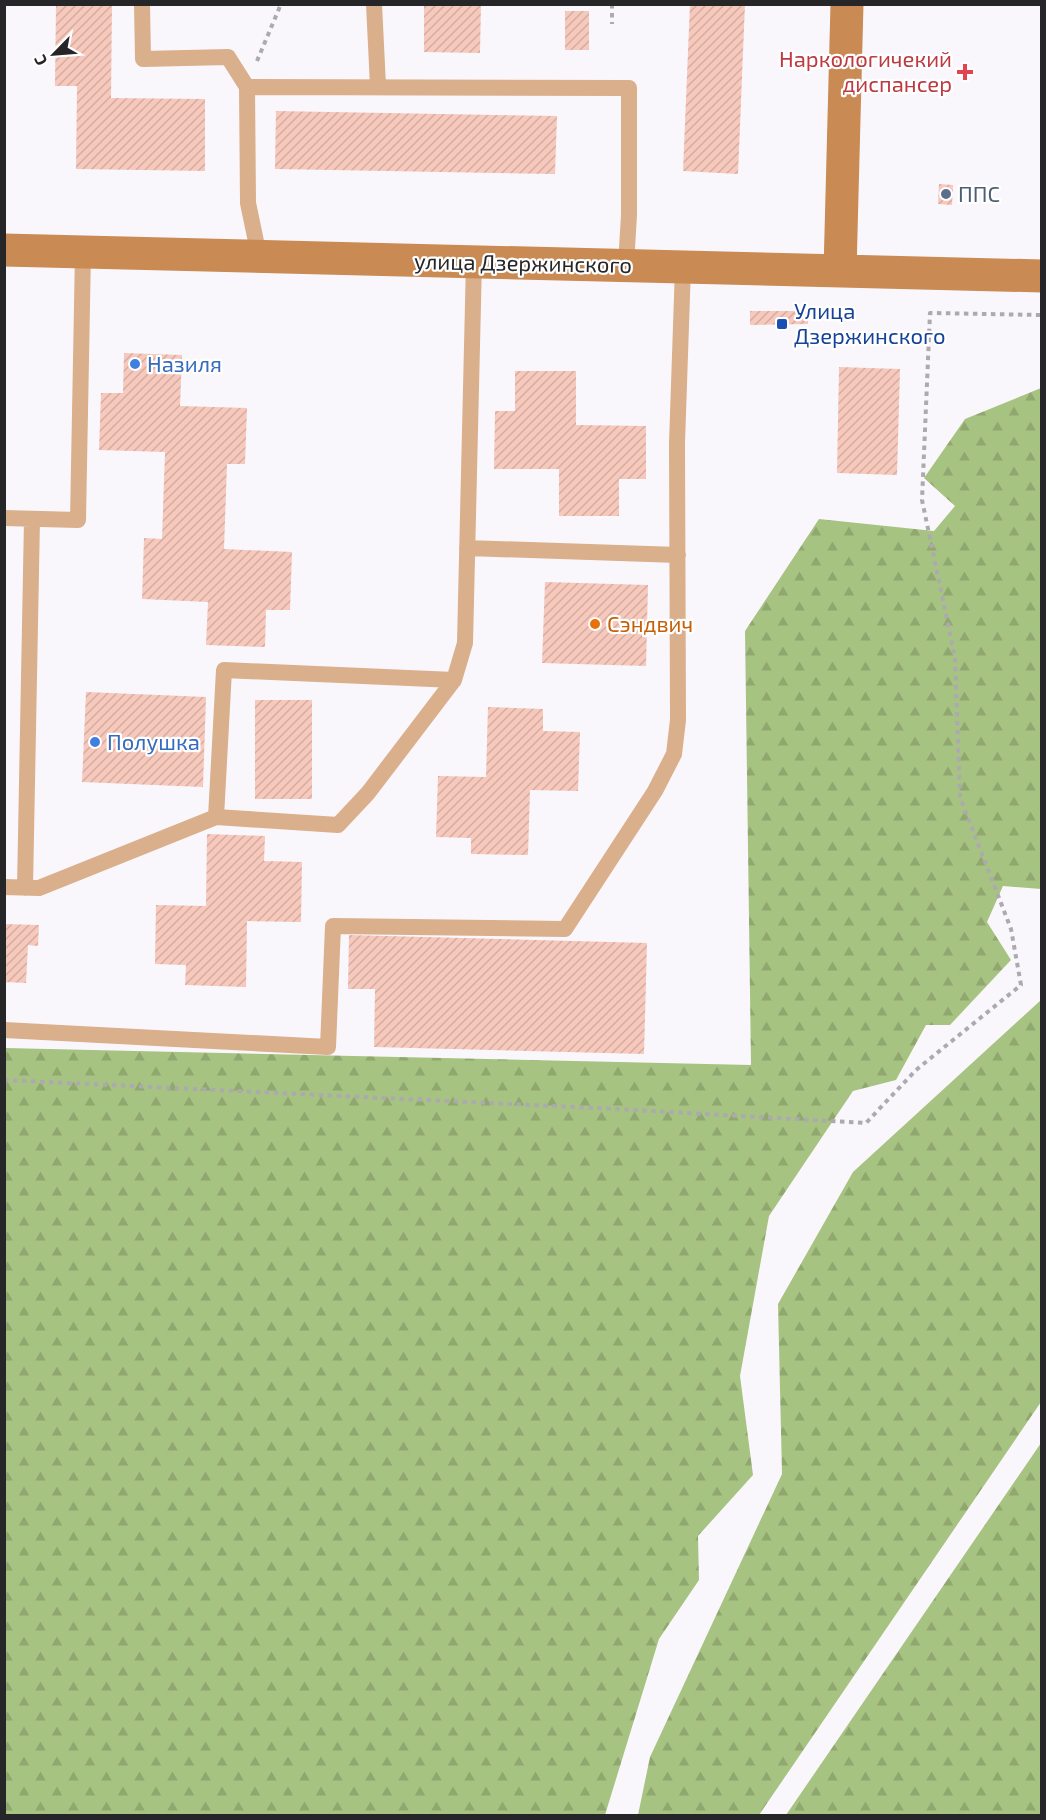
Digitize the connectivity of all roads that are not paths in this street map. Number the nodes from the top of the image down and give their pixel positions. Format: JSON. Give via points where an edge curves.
{"nodes":[{"id":1,"x":142,"y":4,"type":"edge"},
{"id":2,"x":374,"y":4,"type":"edge"},
{"id":3,"x":847,"y":4,"type":"edge"},
{"id":4,"x":378,"y":86,"type":"junction"},
{"id":5,"x":247,"y":87,"type":"junction"},
{"id":6,"x":4,"y":250,"type":"edge"},
{"id":7,"x":83,"y":252,"type":"junction"},
{"id":8,"x":259,"y":256,"type":"junction"},
{"id":9,"x":474,"y":261,"type":"junction"},
{"id":10,"x":626,"y":265,"type":"junction"},
{"id":11,"x":683,"y":267,"type":"junction"},
{"id":12,"x":840,"y":271,"type":"junction"},
{"id":13,"x":1041,"y":276,"type":"edge"},
{"id":14,"x":4,"y":518,"type":"edge"},
{"id":15,"x":32,"y":519,"type":"junction"},
{"id":16,"x":467,"y":548,"type":"junction"},
{"id":17,"x":678,"y":555,"type":"junction"},
{"id":18,"x":454,"y":680,"type":"junction"},
{"id":19,"x":216,"y":817,"type":"junction"},
{"id":20,"x":4,"y":887,"type":"edge"},
{"id":21,"x":25,"y":888,"type":"junction"},
{"id":22,"x":4,"y":1030,"type":"edge"}],
"edges":[{"from":1,"to":5,"type":"lane","via":[[143,59],[228,57]]},
{"from":2,"to":4,"type":"lane"},
{"from":3,"to":12,"type":"main road"},
{"from":4,"to":5,"type":"lane"},
{"from":4,"to":10,"type":"lane","via":[[629,88]]},
{"from":5,"to":8,"type":"lane","via":[[248,202]]},
{"from":6,"to":7,"type":"main road","name":"улица Дзержинского"},
{"from":7,"to":8,"type":"main road","name":"улица Дзержинского"},
{"from":7,"to":15,"type":"lane","via":[[78,520]]},
{"from":8,"to":9,"type":"main road","name":"улица Дзержинского"},
{"from":9,"to":10,"type":"main road","name":"улица Дзержинского"},
{"from":9,"to":16,"type":"lane"},
{"from":10,"to":11,"type":"main road","name":"улица Дзержинского"},
{"from":11,"to":12,"type":"main road","name":"улица Дзержинского"},
{"from":11,"to":17,"type":"lane"},
{"from":12,"to":13,"type":"main road","name":"улица Дзержинского"},
{"from":14,"to":15,"type":"lane"},
{"from":15,"to":21,"type":"lane"},
{"from":16,"to":17,"type":"lane"},
{"from":16,"to":18,"type":"lane","via":[[465,643]]},
{"from":17,"to":22,"type":"lane","via":[[678,720],[674,754],[655,791],[565,929],[333,926],[328,1047]]},
{"from":18,"to":19,"type":"lane","via":[[368,793],[338,825]]},
{"from":18,"to":19,"type":"lane","via":[[224,670]]},
{"from":19,"to":21,"type":"lane","via":[[39,888]]},
{"from":20,"to":21,"type":"lane"}]}
